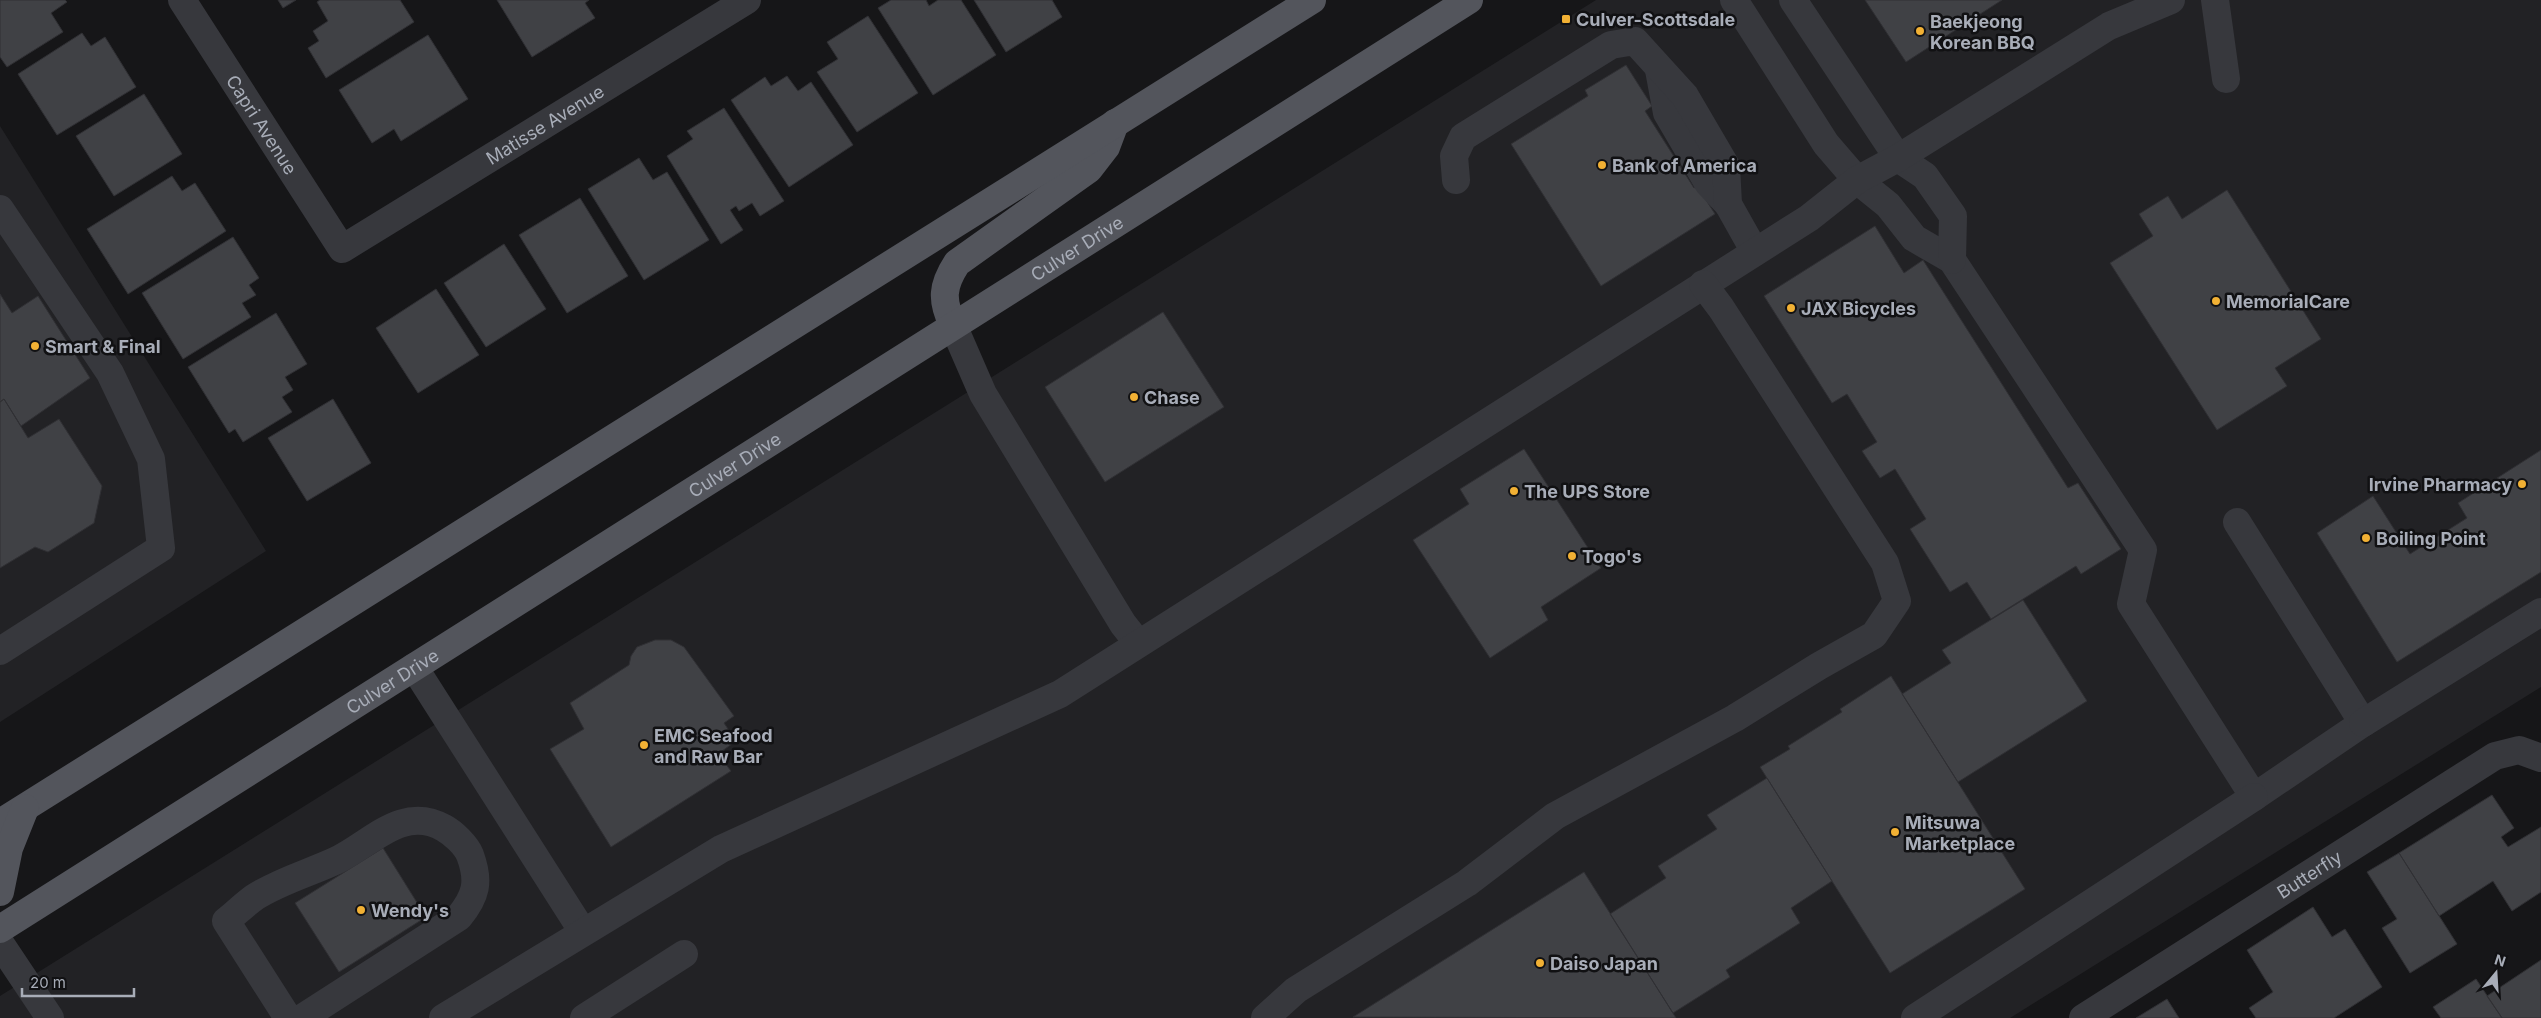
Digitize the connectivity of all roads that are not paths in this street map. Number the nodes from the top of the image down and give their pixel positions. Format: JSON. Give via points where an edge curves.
{"nodes":[{"id":1,"x":182,"y":0,"type":"edge"},
{"id":2,"x":747,"y":0,"type":"edge"},
{"id":3,"x":1312,"y":0,"type":"edge"},
{"id":4,"x":1469,"y":0,"type":"edge"},
{"id":5,"x":1734,"y":0,"type":"edge"},
{"id":6,"x":1793,"y":0,"type":"edge"},
{"id":7,"x":2171,"y":0,"type":"edge"},
{"id":8,"x":2215,"y":0,"type":"edge"},
{"id":9,"x":708,"y":10,"type":"edge"},
{"id":10,"x":2226,"y":79,"type":"dead end"},
{"id":11,"x":1115,"y":123,"type":"junction"},
{"id":12,"x":1898,"y":158,"type":"junction"},
{"id":13,"x":1456,"y":180,"type":"dead end"},
{"id":14,"x":1857,"y":180,"type":"junction"},
{"id":15,"x":0,"y":209,"type":"edge"},
{"id":16,"x":342,"y":249,"type":"joint"},
{"id":17,"x":1755,"y":252,"type":"junction"},
{"id":18,"x":1952,"y":260,"type":"junction"},
{"id":19,"x":1703,"y":284,"type":"junction"},
{"id":20,"x":953,"y":325,"type":"junction"},
{"id":21,"x":2237,"y":522,"type":"dead end"},
{"id":22,"x":2541,"y":612,"type":"edge"},
{"id":23,"x":1138,"y":643,"type":"junction"},
{"id":24,"x":0,"y":651,"type":"edge"},
{"id":25,"x":414,"y":667,"type":"junction"},
{"id":26,"x":2363,"y":723,"type":"junction"},
{"id":27,"x":2541,"y":758,"type":"edge"},
{"id":28,"x":2254,"y":797,"type":"junction"},
{"id":29,"x":25,"y":808,"type":"junction"},
{"id":30,"x":0,"y":824,"type":"edge"},
{"id":31,"x":0,"y":892,"type":"edge"},
{"id":32,"x":0,"y":929,"type":"edge"},
{"id":33,"x":583,"y":932,"type":"junction"},
{"id":34,"x":0,"y":943,"type":"edge"},
{"id":35,"x":684,"y":954,"type":"dead end"},
{"id":36,"x":50,"y":1018,"type":"edge"},
{"id":37,"x":288,"y":1018,"type":"edge"},
{"id":38,"x":302,"y":1018,"type":"edge"},
{"id":39,"x":443,"y":1018,"type":"edge"},
{"id":40,"x":584,"y":1018,"type":"edge"},
{"id":41,"x":1266,"y":1018,"type":"edge"},
{"id":42,"x":1915,"y":1018,"type":"edge"},
{"id":43,"x":2082,"y":1018,"type":"edge"}],
"edges":[{"from":1,"to":16,"type":"street","name":"Capri Avenue"},
{"from":2,"to":9,"type":"street","name":"Matisse Avenue"},
{"from":3,"to":11,"type":"main road"},
{"from":4,"to":20,"type":"main road","name":"Culver Drive"},
{"from":5,"to":14,"type":"street","via":[[1826,144]]},
{"from":6,"to":12,"type":"street"},
{"from":7,"to":12,"type":"street","via":[[2109,26]]},
{"from":8,"to":10,"type":"street"},
{"from":9,"to":16,"type":"street","name":"Matisse Avenue"},
{"from":11,"to":20,"type":"main road","via":[[1106,147],[1089,169],[957,263],[945,289],[945,308]]},
{"from":11,"to":29,"type":"main road"},
{"from":12,"to":14,"type":"street"},
{"from":12,"to":18,"type":"street","via":[[1924,176],[1953,216]]},
{"from":13,"to":17,"type":"street","via":[[1454,156],[1463,137],[1611,45],[1634,41],[1685,96],[1726,166],[1728,204]]},
{"from":14,"to":17,"type":"street","via":[[1809,218]]},
{"from":14,"to":18,"type":"street","via":[[1888,205],[1914,238]]},
{"from":15,"to":24,"type":"street","via":[[110,373],[151,458],[161,548]]},
{"from":17,"to":19,"type":"street"},
{"from":18,"to":28,"type":"street","via":[[2142,550],[2131,604]]},
{"from":19,"to":23,"type":"street"},
{"from":19,"to":41,"type":"street","via":[[1885,563],[1897,601],[1874,635],[1735,718],[1555,816],[1467,883],[1296,990]]},
{"from":20,"to":23,"type":"street","via":[[983,394],[1123,624]]},
{"from":20,"to":25,"type":"main road","name":"Culver Drive"},
{"from":21,"to":26,"type":"street"},
{"from":22,"to":26,"type":"street"},
{"from":23,"to":33,"type":"street","via":[[1060,694],[721,849]]},
{"from":25,"to":32,"type":"main road","name":"Culver Drive"},
{"from":25,"to":33,"type":"street"},
{"from":26,"to":28,"type":"street"},
{"from":27,"to":43,"type":"street","name":"Butterfly","via":[[2519,750],[2495,756]]},
{"from":28,"to":42,"type":"street"},
{"from":29,"to":30,"type":"main road"},
{"from":29,"to":31,"type":"main road","via":[[9,848]]},
{"from":33,"to":39,"type":"street"},
{"from":34,"to":36,"type":"street"},
{"from":35,"to":40,"type":"street"},
{"from":37,"to":38,"type":"street","via":[[226,921],[255,897],[337,860],[385,829],[412,820],[436,823],[451,832],[469,853],[476,876],[472,900],[458,917]]}]}
